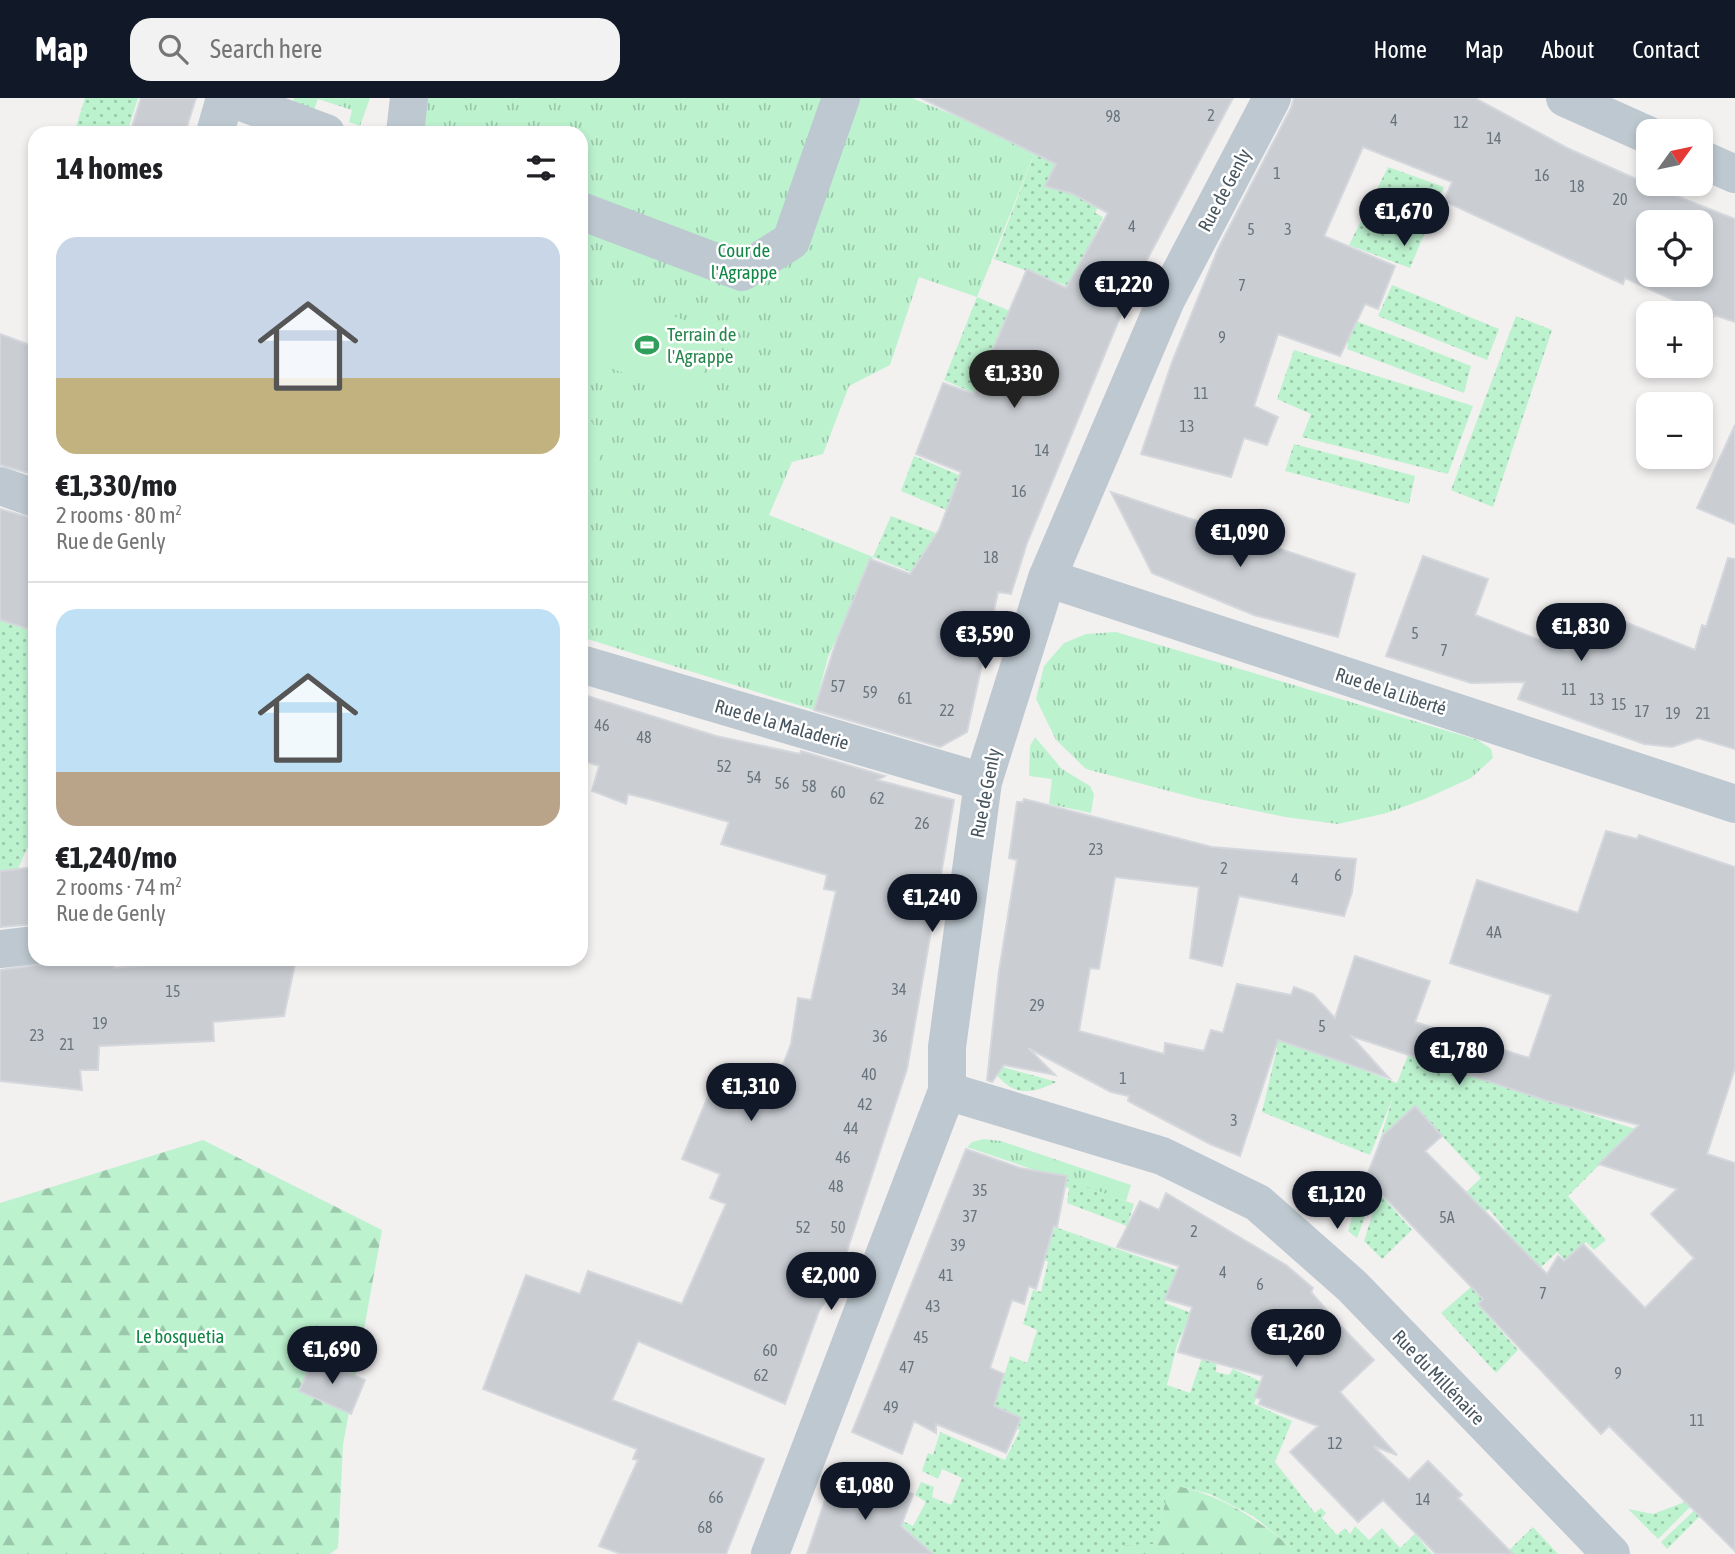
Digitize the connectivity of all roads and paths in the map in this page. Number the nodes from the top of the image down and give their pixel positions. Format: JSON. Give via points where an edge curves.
{"nodes":[{"id":1,"x":228,"y":98,"type":"edge"},
{"id":2,"x":409,"y":98,"type":"edge"},
{"id":3,"x":841,"y":98,"type":"edge"},
{"id":4,"x":1272,"y":98,"type":"edge"},
{"id":5,"x":1565,"y":98,"type":"edge"},
{"id":6,"x":218,"y":126,"type":"edge"},
{"id":7,"x":306,"y":126,"type":"edge"},
{"id":8,"x":406,"y":126,"type":"edge"},
{"id":9,"x":1636,"y":130,"type":"edge"},
{"id":10,"x":1713,"y":164,"type":"edge"},
{"id":11,"x":1735,"y":174,"type":"edge"},
{"id":12,"x":588,"y":214,"type":"edge"},
{"id":13,"x":0,"y":486,"type":"edge"},
{"id":14,"x":28,"y":496,"type":"edge"},
{"id":15,"x":1046,"y":578,"type":"junction"},
{"id":16,"x":588,"y":666,"type":"edge"},
{"id":17,"x":983,"y":782,"type":"junction"},
{"id":18,"x":1735,"y":804,"type":"edge"},
{"id":19,"x":28,"y":946,"type":"edge"},
{"id":20,"x":0,"y":949,"type":"edge"},
{"id":21,"x":947,"y":1091,"type":"junction"},
{"id":22,"x":769,"y":1554,"type":"edge"},
{"id":23,"x":1611,"y":1554,"type":"edge"}],
"edges":[{"from":1,"to":6,"type":"street"},
{"from":1,"to":7,"type":"street"},
{"from":2,"to":8,"type":"street"},
{"from":3,"to":12,"type":"street","via":[[791,241],[743,272]]},
{"from":4,"to":15,"type":"street","name":"Rue de Genly","via":[[1166,300]]},
{"from":5,"to":9,"type":"street"},
{"from":10,"to":11,"type":"street"},
{"from":13,"to":14,"type":"street"},
{"from":15,"to":17,"type":"street","name":"Rue de Genly"},
{"from":15,"to":18,"type":"street","name":"Rue de la Liberté"},
{"from":16,"to":17,"type":"street","name":"Rue de la Maladerie"},
{"from":17,"to":21,"type":"street","name":"Rue de Genly","via":[[947,1047]]},
{"from":19,"to":20,"type":"street"},
{"from":21,"to":22,"type":"street","name":"Rue de Genly"},
{"from":21,"to":23,"type":"street","name":"Rue du Millénaire","via":[[1162,1156],[1258,1203],[1352,1286]]}]}
